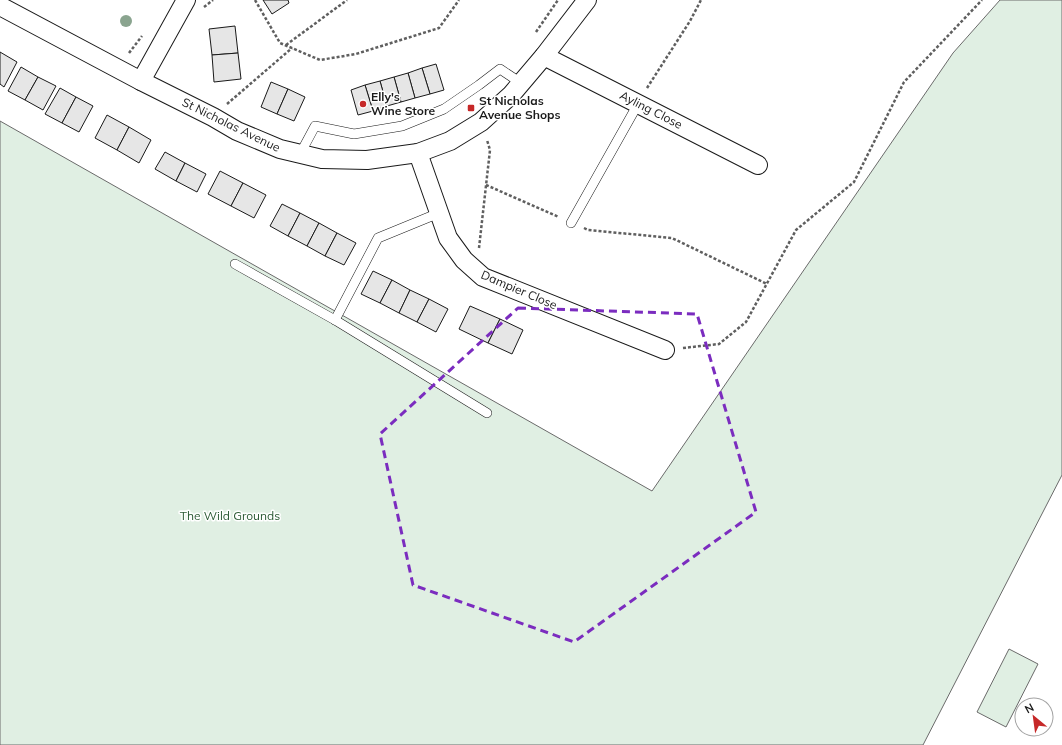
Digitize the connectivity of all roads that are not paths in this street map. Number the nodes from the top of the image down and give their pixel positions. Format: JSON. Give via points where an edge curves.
{"nodes":[{"id":1,"x":186,"y":0,"type":"edge"},
{"id":2,"x":587,"y":0,"type":"edge"},
{"id":3,"x":0,"y":6,"type":"edge"},
{"id":4,"x":544,"y":56,"type":"junction"},
{"id":5,"x":141,"y":81,"type":"junction"},
{"id":6,"x":521,"y":83,"type":"junction"},
{"id":7,"x":638,"y":104,"type":"junction"},
{"id":8,"x":300,"y":154,"type":"junction"},
{"id":9,"x":418,"y":154,"type":"junction"},
{"id":10,"x":758,"y":165,"type":"dead end"},
{"id":11,"x":439,"y":213,"type":"junction"},
{"id":12,"x":571,"y":223,"type":"road end"},
{"id":13,"x":235,"y":264,"type":"dead end"},
{"id":14,"x":335,"y":320,"type":"junction"},
{"id":15,"x":665,"y":350,"type":"road end"},
{"id":16,"x":487,"y":413,"type":"dead end"}],
"edges":[{"from":1,"to":5,"type":"street"},
{"from":2,"to":4,"type":"street","name":"St Nicholas Avenue"},
{"from":3,"to":5,"type":"street","name":"St Nicholas Avenue"},
{"from":4,"to":6,"type":"street","name":"St Nicholas Avenue"},
{"from":4,"to":7,"type":"street","name":"Ayling Close"},
{"from":5,"to":8,"type":"street","name":"St Nicholas Avenue","via":[[237,131],[280,150]]},
{"from":6,"to":8,"type":"lane","via":[[500,69],[444,109],[402,126],[354,134],[315,126]]},
{"from":6,"to":9,"type":"street","name":"St Nicholas Avenue","via":[[481,122],[450,142]]},
{"from":7,"to":10,"type":"street","name":"Ayling Close"},
{"from":7,"to":12,"type":"lane"},
{"from":8,"to":9,"type":"street","name":"St Nicholas Avenue","via":[[322,159],[367,160]]},
{"from":9,"to":11,"type":"street","name":"Dampier Close"},
{"from":11,"to":14,"type":"lane","via":[[378,238]]},
{"from":11,"to":15,"type":"street","name":"Dampier Close","via":[[448,238],[464,260],[483,277]]},
{"from":13,"to":14,"type":"lane"},
{"from":14,"to":16,"type":"lane"}]}
